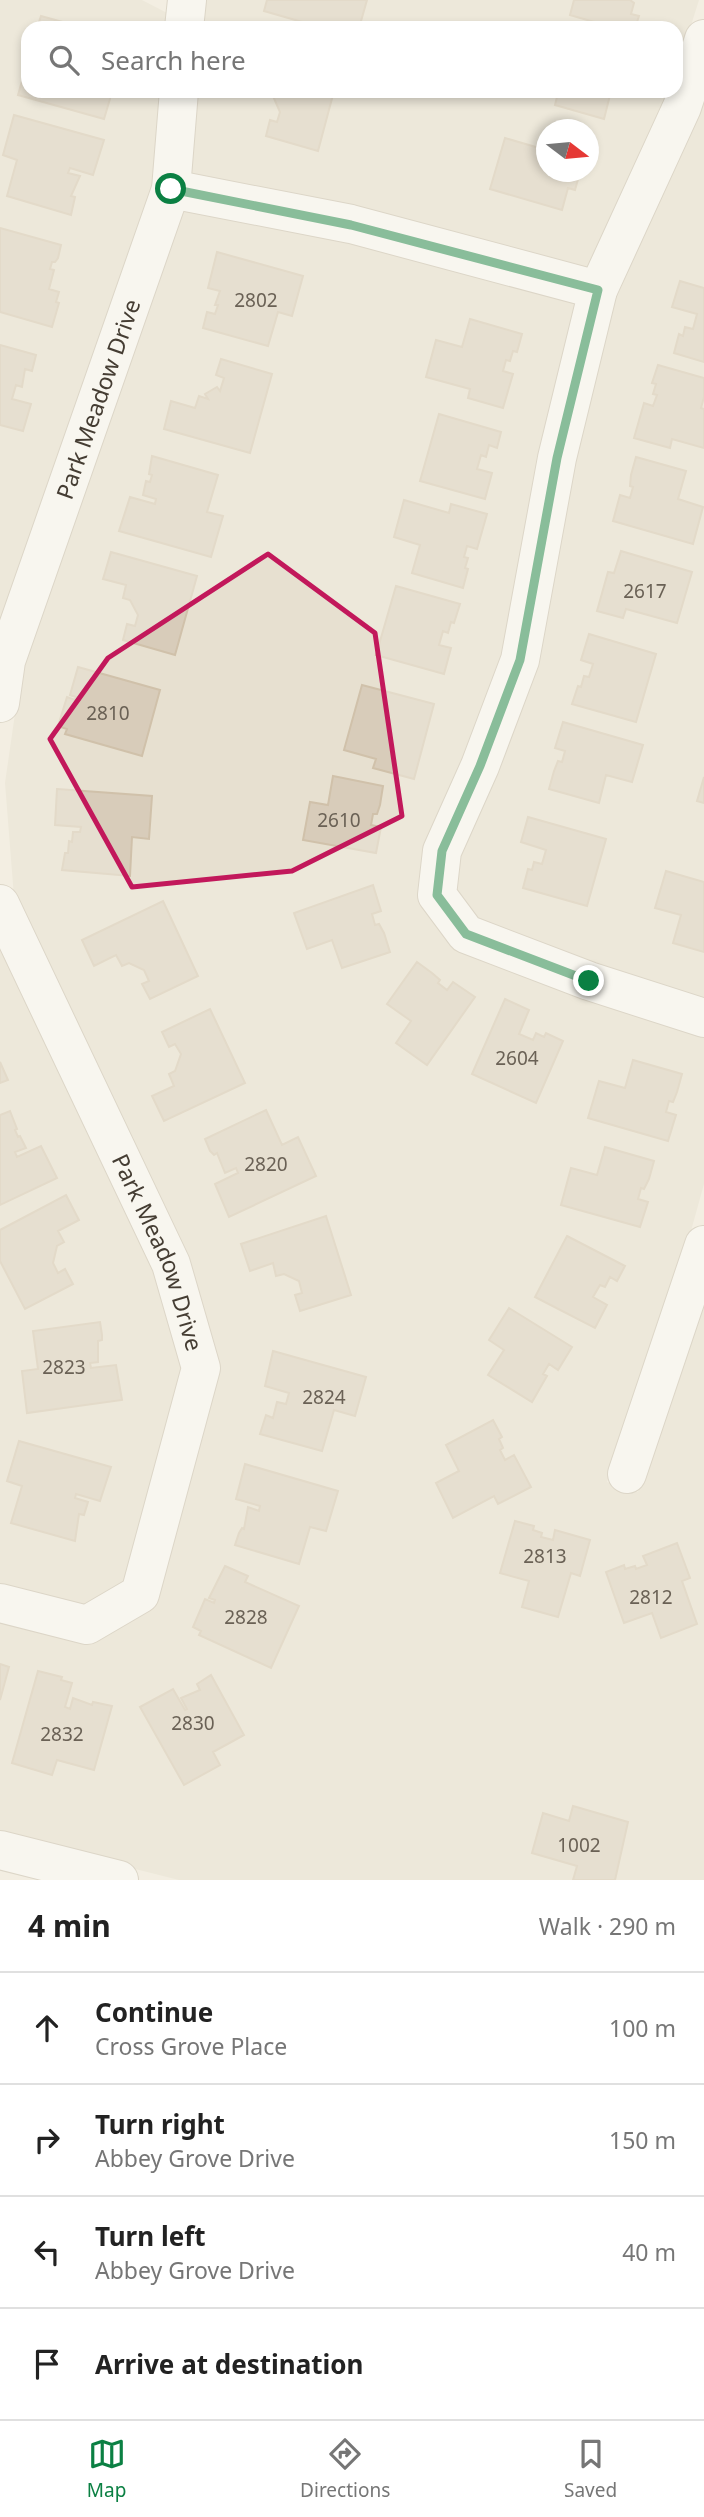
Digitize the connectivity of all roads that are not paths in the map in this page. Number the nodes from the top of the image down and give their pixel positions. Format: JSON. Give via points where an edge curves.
{"nodes":[{"id":1,"x":704,"y":38,"type":"edge"},
{"id":2,"x":178,"y":98,"type":"edge"},
{"id":3,"x":171,"y":189,"type":"junction"},
{"id":4,"x":598,"y":290,"type":"junction"},
{"id":5,"x":0,"y":703,"type":"edge"},
{"id":6,"x":0,"y":904,"type":"edge"},
{"id":7,"x":704,"y":1018,"type":"edge"},
{"id":8,"x":704,"y":1245,"type":"edge"},
{"id":9,"x":627,"y":1474,"type":"dead end"},
{"id":10,"x":0,"y":1603,"type":"edge"},
{"id":11,"x":0,"y":1850,"type":"edge"},
{"id":12,"x":120,"y":1880,"type":"edge"}],
"edges":[{"from":1,"to":4,"type":"street","via":[[682,107]]},
{"from":2,"to":3,"type":"street","name":"Park Meadow Drive"},
{"from":3,"to":4,"type":"street","via":[[351,225]]},
{"from":3,"to":5,"type":"street","name":"Park Meadow Drive","via":[[6,661]]},
{"from":4,"to":7,"type":"street","via":[[557,458],[520,660],[442,851],[437,895],[466,934]]},
{"from":6,"to":10,"type":"street","name":"Park Meadow Drive","via":[[171,1264],[201,1368],[140,1594],[87,1625]]},
{"from":8,"to":9,"type":"street"},
{"from":11,"to":12,"type":"street"}]}
